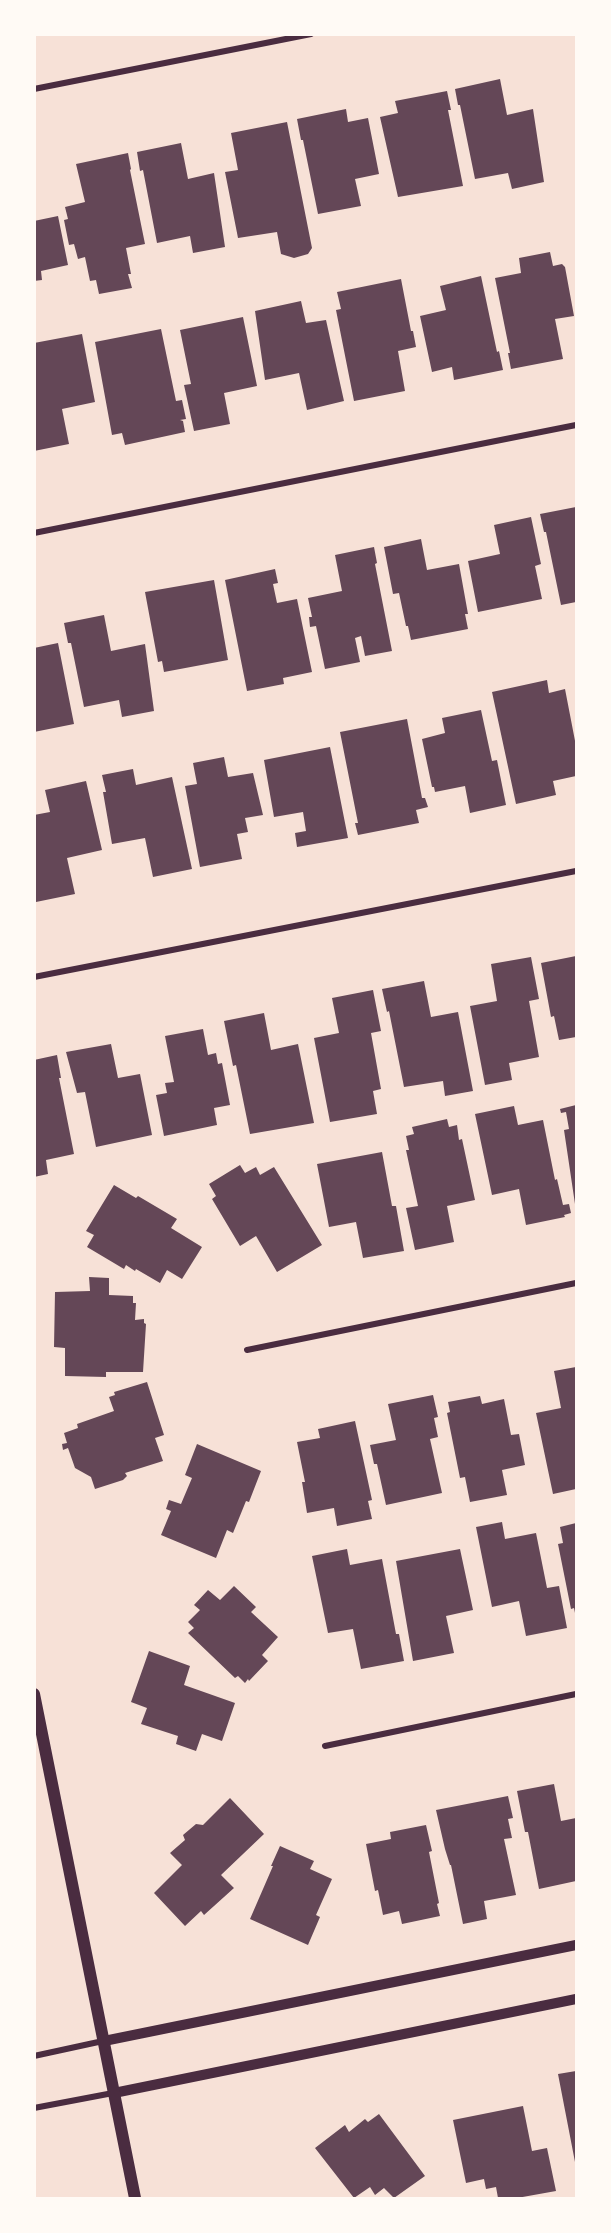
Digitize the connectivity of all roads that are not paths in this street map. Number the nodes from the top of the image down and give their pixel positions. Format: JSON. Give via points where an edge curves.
{"nodes":[{"id":1,"x":311,"y":34,"type":"edge"},
{"id":2,"x":34,"y":89,"type":"edge"},
{"id":3,"x":576,"y":425,"type":"edge"},
{"id":4,"x":34,"y":533,"type":"edge"},
{"id":5,"x":576,"y":872,"type":"edge"},
{"id":6,"x":34,"y":977,"type":"edge"},
{"id":7,"x":576,"y":1283,"type":"edge"},
{"id":8,"x":247,"y":1350,"type":"dead end"},
{"id":9,"x":34,"y":1694,"type":"edge"},
{"id":10,"x":576,"y":1694,"type":"edge"},
{"id":11,"x":325,"y":1746,"type":"dead end"},
{"id":12,"x":576,"y":1945,"type":"edge"},
{"id":13,"x":576,"y":1999,"type":"edge"},
{"id":14,"x":104,"y":2041,"type":"junction"},
{"id":15,"x":34,"y":2056,"type":"edge"},
{"id":16,"x":114,"y":2092,"type":"junction"},
{"id":17,"x":34,"y":2108,"type":"edge"},
{"id":18,"x":135,"y":2199,"type":"edge"}],
"edges":[{"from":1,"to":2,"type":"street"},
{"from":3,"to":4,"type":"street"},
{"from":5,"to":6,"type":"street"},
{"from":7,"to":8,"type":"street"},
{"from":9,"to":14,"type":"main road"},
{"from":10,"to":11,"type":"street"},
{"from":12,"to":14,"type":"street"},
{"from":13,"to":16,"type":"street"},
{"from":14,"to":15,"type":"street"},
{"from":14,"to":16,"type":"main road"},
{"from":16,"to":17,"type":"street"},
{"from":16,"to":18,"type":"main road"}]}
